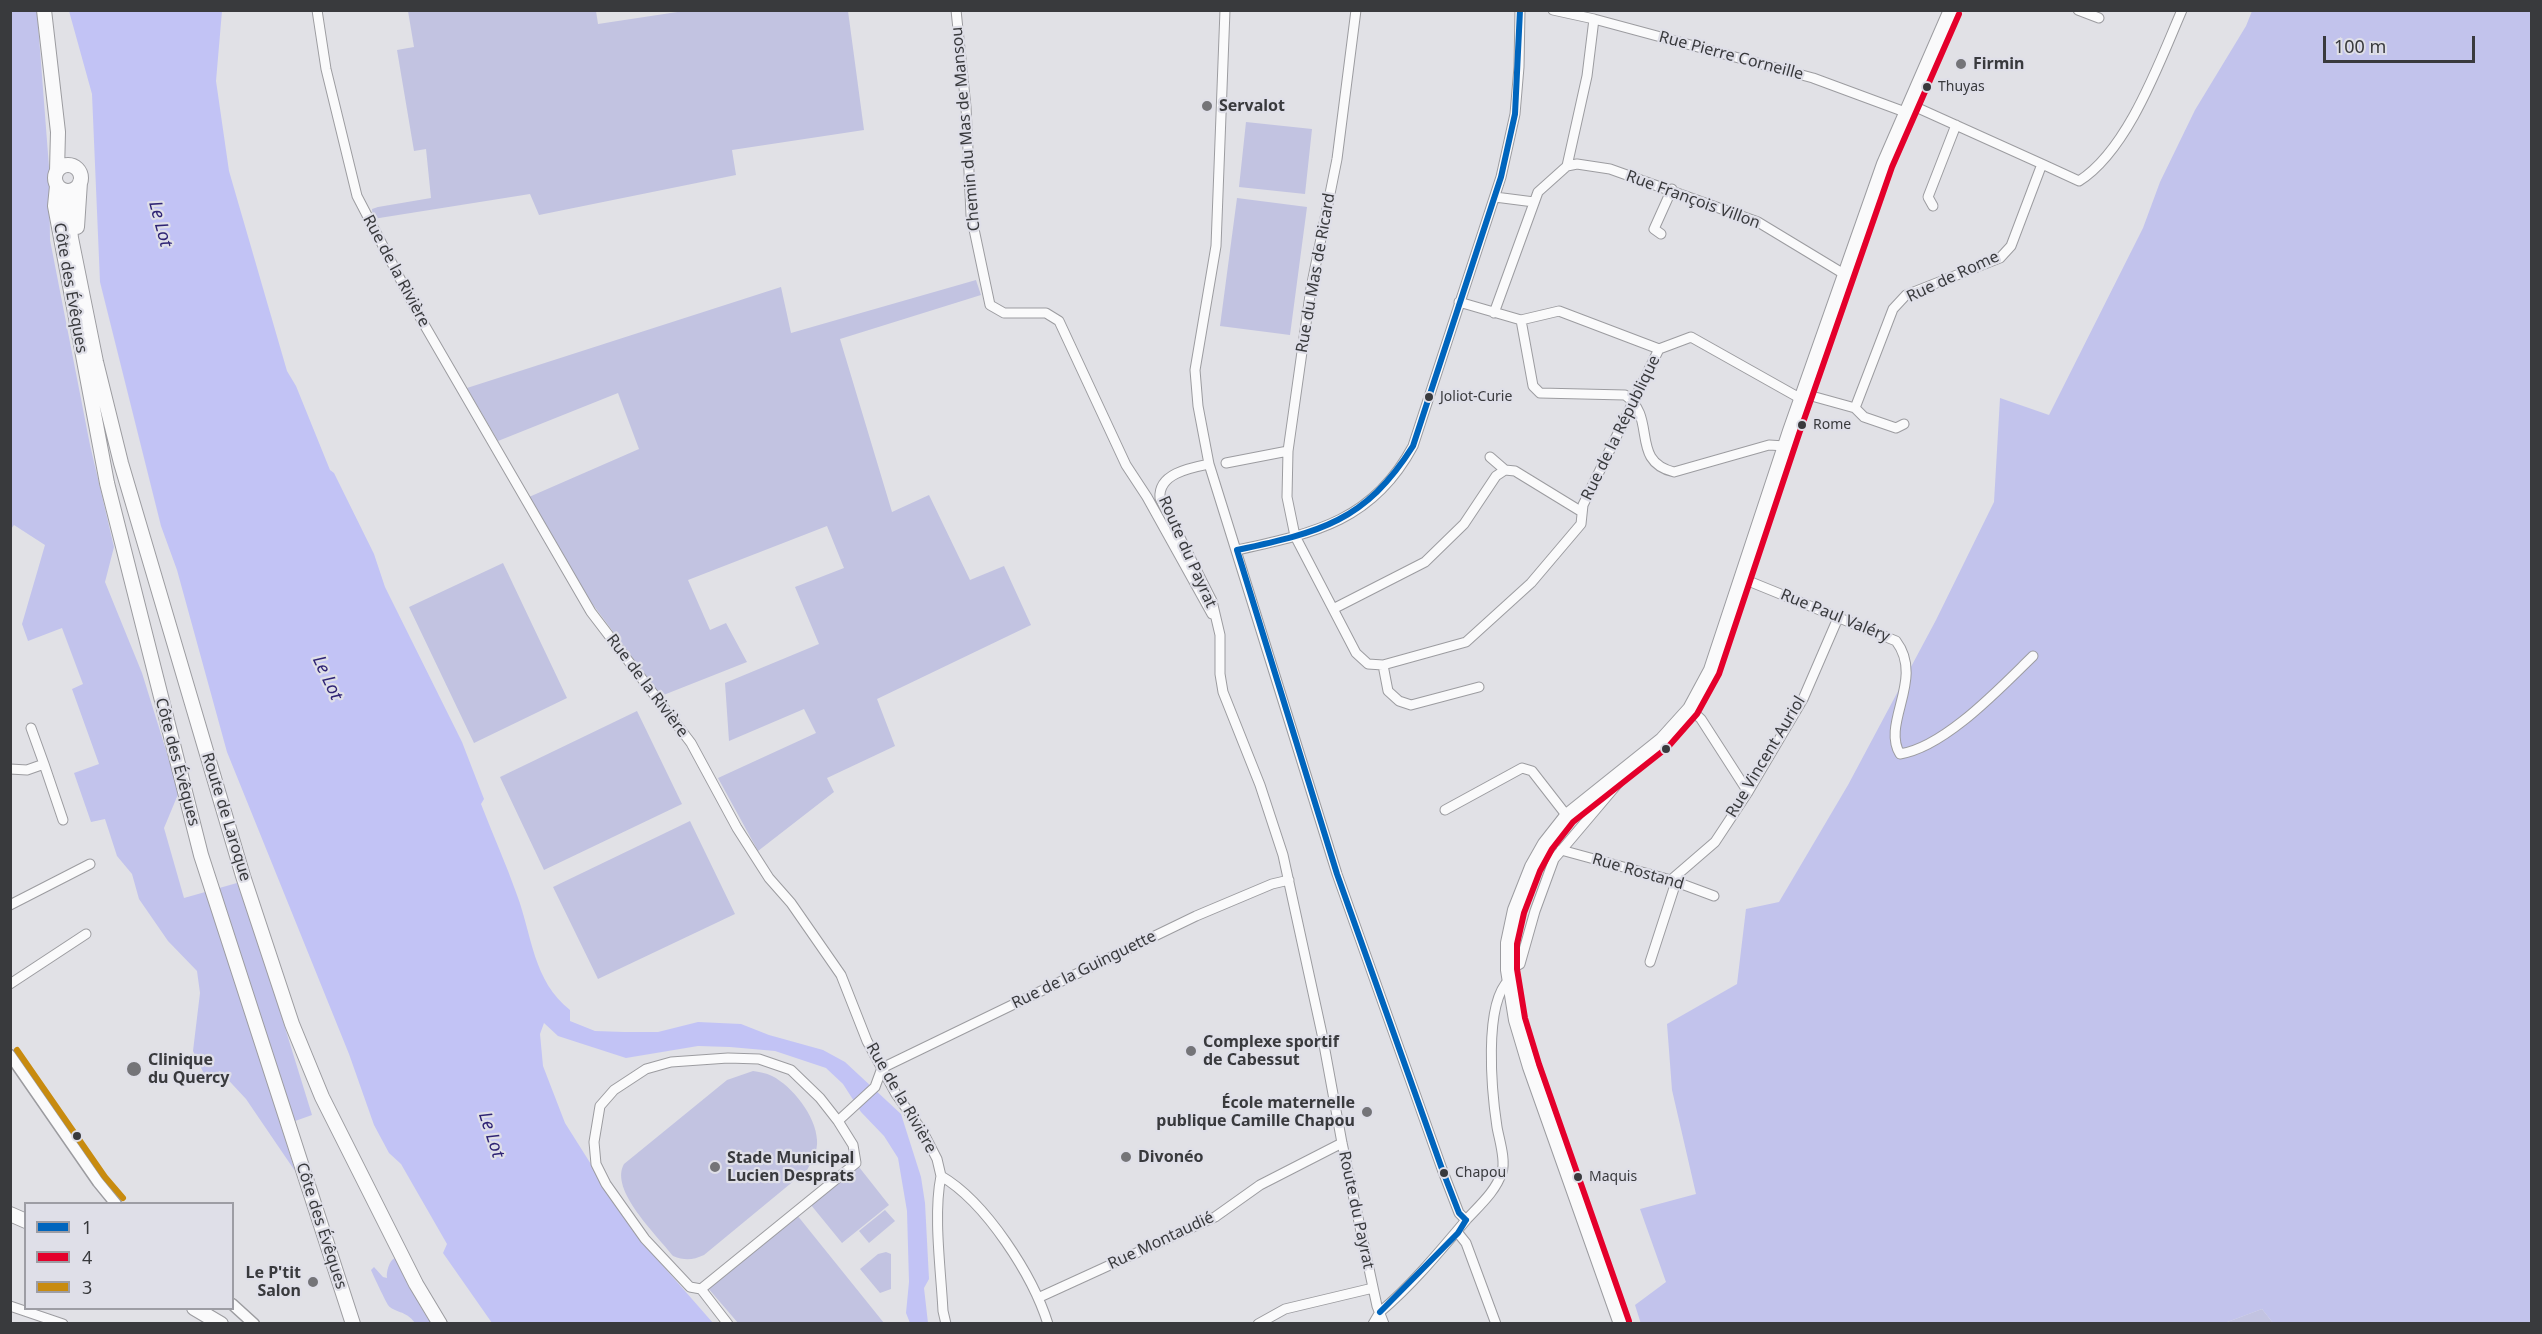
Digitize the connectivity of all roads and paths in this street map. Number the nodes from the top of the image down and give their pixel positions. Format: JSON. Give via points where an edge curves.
{"nodes":[{"id":1,"x":44,"y":10,"type":"edge"},
{"id":2,"x":317,"y":10,"type":"edge"},
{"id":3,"x":956,"y":10,"type":"edge"},
{"id":4,"x":1225,"y":10,"type":"edge"},
{"id":5,"x":1356,"y":10,"type":"edge"},
{"id":6,"x":1520,"y":10,"type":"edge"},
{"id":7,"x":1553,"y":10,"type":"edge"},
{"id":8,"x":1951,"y":10,"type":"edge"},
{"id":9,"x":2078,"y":10,"type":"edge"},
{"id":10,"x":2182,"y":10,"type":"edge"},
{"id":11,"x":1592,"y":16,"type":"edge"},
{"id":12,"x":2099,"y":18,"type":"dead end"},
{"id":13,"x":1907,"y":108,"type":"junction"},
{"id":14,"x":1956,"y":124,"type":"junction"},
{"id":15,"x":58,"y":132,"type":"junction"},
{"id":16,"x":2042,"y":164,"type":"junction"},
{"id":17,"x":71,"y":165,"type":"junction"},
{"id":18,"x":1567,"y":166,"type":"junction"},
{"id":19,"x":57,"y":171,"type":"junction"},
{"id":20,"x":80,"y":182,"type":"junction"},
{"id":21,"x":62,"y":189,"type":"junction"},
{"id":22,"x":1672,"y":189,"type":"junction"},
{"id":23,"x":1495,"y":197,"type":"junction"},
{"id":24,"x":1534,"y":202,"type":"junction"},
{"id":25,"x":1933,"y":206,"type":"dead end"},
{"id":26,"x":1661,"y":234,"type":"dead end"},
{"id":27,"x":1844,"y":274,"type":"junction"},
{"id":28,"x":82,"y":286,"type":"junction"},
{"id":29,"x":1460,"y":302,"type":"junction"},
{"id":30,"x":1494,"y":313,"type":"junction"},
{"id":31,"x":1521,"y":320,"type":"junction"},
{"id":32,"x":1659,"y":349,"type":"junction"},
{"id":33,"x":1803,"y":396,"type":"junction"},
{"id":34,"x":1633,"y":401,"type":"junction"},
{"id":35,"x":1855,"y":408,"type":"junction"},
{"id":36,"x":1904,"y":424,"type":"dead end"},
{"id":37,"x":1785,"y":446,"type":"junction"},
{"id":38,"x":1288,"y":451,"type":"junction"},
{"id":39,"x":1490,"y":457,"type":"dead end"},
{"id":40,"x":1226,"y":463,"type":"dead end"},
{"id":41,"x":1209,"y":464,"type":"junction"},
{"id":42,"x":1505,"y":470,"type":"junction"},
{"id":43,"x":1582,"y":512,"type":"junction"},
{"id":44,"x":1295,"y":536,"type":"junction"},
{"id":45,"x":1238,"y":550,"type":"junction"},
{"id":46,"x":1741,"y":578,"type":"junction"},
{"id":47,"x":1333,"y":609,"type":"junction"},
{"id":48,"x":1215,"y":617,"type":"junction"},
{"id":49,"x":1838,"y":618,"type":"junction"},
{"id":50,"x":2033,"y":656,"type":"dead end"},
{"id":51,"x":1383,"y":665,"type":"junction"},
{"id":52,"x":1479,"y":687,"type":"dead end"},
{"id":53,"x":1690,"y":709,"type":"junction"},
{"id":54,"x":31,"y":728,"type":"dead end"},
{"id":55,"x":44,"y":764,"type":"junction"},
{"id":56,"x":10,"y":769,"type":"edge"},
{"id":57,"x":1616,"y":777,"type":"junction"},
{"id":58,"x":1748,"y":792,"type":"junction"},
{"id":59,"x":1445,"y":810,"type":"dead end"},
{"id":60,"x":1567,"y":816,"type":"junction"},
{"id":61,"x":63,"y":820,"type":"dead end"},
{"id":62,"x":1561,"y":850,"type":"junction"},
{"id":63,"x":90,"y":864,"type":"dead end"},
{"id":64,"x":1289,"y":880,"type":"junction"},
{"id":65,"x":1674,"y":881,"type":"junction"},
{"id":66,"x":1714,"y":896,"type":"dead end"},
{"id":67,"x":10,"y":905,"type":"edge"},
{"id":68,"x":86,"y":934,"type":"dead end"},
{"id":69,"x":1650,"y":962,"type":"dead end"},
{"id":70,"x":1509,"y":975,"type":"junction"},
{"id":71,"x":10,"y":984,"type":"edge"},
{"id":72,"x":10,"y":1055,"type":"edge"},
{"id":73,"x":882,"y":1068,"type":"junction"},
{"id":74,"x":838,"y":1121,"type":"junction"},
{"id":75,"x":1341,"y":1143,"type":"junction"},
{"id":76,"x":941,"y":1176,"type":"junction"},
{"id":77,"x":115,"y":1202,"type":"edge"},
{"id":78,"x":10,"y":1214,"type":"edge"},
{"id":79,"x":24,"y":1220,"type":"edge"},
{"id":80,"x":1467,"y":1220,"type":"junction"},
{"id":81,"x":1458,"y":1233,"type":"junction"},
{"id":82,"x":1373,"y":1288,"type":"junction"},
{"id":83,"x":701,"y":1289,"type":"junction"},
{"id":84,"x":1040,"y":1298,"type":"junction"},
{"id":85,"x":10,"y":1306,"type":"edge"},
{"id":86,"x":234,"y":1306,"type":"edge"},
{"id":87,"x":198,"y":1310,"type":"edge"},
{"id":88,"x":1380,"y":1312,"type":"junction"},
{"id":89,"x":63,"y":1323,"type":"edge"},
{"id":90,"x":222,"y":1323,"type":"edge"},
{"id":91,"x":254,"y":1323,"type":"edge"},
{"id":92,"x":353,"y":1323,"type":"edge"},
{"id":93,"x":440,"y":1323,"type":"edge"},
{"id":94,"x":728,"y":1323,"type":"edge"},
{"id":95,"x":946,"y":1323,"type":"edge"},
{"id":96,"x":1048,"y":1323,"type":"edge"},
{"id":97,"x":1258,"y":1323,"type":"edge"},
{"id":98,"x":1373,"y":1323,"type":"edge"},
{"id":99,"x":1384,"y":1323,"type":"edge"},
{"id":100,"x":1496,"y":1323,"type":"edge"},
{"id":101,"x":1621,"y":1323,"type":"edge"}],
"edges":[{"from":1,"to":15,"type":"main road"},
{"from":2,"to":73,"type":"street","name":"Rue de la Rivière","via":[[326,69],[357,196],[415,308],[591,612],[691,743],[769,878],[841,975]]},
{"from":3,"to":48,"type":"street","name":"Chemin du Mas de Mansou","via":[[971,214],[990,305],[1004,314],[1046,313],[1059,321],[1126,465]]},
{"from":4,"to":41,"type":"street","via":[[1216,246],[1195,370]]},
{"from":5,"to":38,"type":"street","name":"Rue du Mas de Ricard","via":[[1337,159],[1311,288]]},
{"from":6,"to":23,"type":"street","via":[[1515,114]]},
{"from":7,"to":11,"type":"street","name":"Rue Pierre Corneille"},
{"from":8,"to":13,"type":"main road"},
{"from":9,"to":12,"type":"street"},
{"from":10,"to":16,"type":"street","via":[[2147,90],[2110,151],[2079,181]]},
{"from":11,"to":13,"type":"street","name":"Rue Pierre Corneille"},
{"from":11,"to":18,"type":"street","via":[[1587,76]]},
{"from":13,"to":14,"type":"street"},
{"from":13,"to":27,"type":"main road"},
{"from":14,"to":16,"type":"street"},
{"from":14,"to":25,"type":"street","via":[[1928,197]]},
{"from":15,"to":17,"type":"main road"},
{"from":15,"to":19,"type":"main road"},
{"from":16,"to":35,"type":"street","name":"Rue de Rome","via":[[2011,246],[2000,258],[1906,295],[1893,309]]},
{"from":17,"to":19,"type":"main road"},
{"from":17,"to":20,"type":"main road","via":[[78,170]]},
{"from":18,"to":22,"type":"street","name":"Rue François Villon","via":[[1610,169]]},
{"from":18,"to":24,"type":"street","via":[[1538,192]]},
{"from":19,"to":21,"type":"main road","via":[[54,179]]},
{"from":20,"to":21,"type":"main road","via":[[75,189]]},
{"from":20,"to":28,"type":"main road","name":"Route de Laroque","via":[[77,232]]},
{"from":21,"to":28,"type":"main road","name":"Route de Laroque"},
{"from":21,"to":92,"type":"main road","name":"Côte des Évêques","via":[[55,206],[90,406],[170,737],[201,855]]},
{"from":22,"to":26,"type":"street","via":[[1654,229]]},
{"from":22,"to":27,"type":"street","name":"Rue François Villon","via":[[1758,222]]},
{"from":23,"to":24,"type":"street"},
{"from":23,"to":29,"type":"street"},
{"from":24,"to":30,"type":"street"},
{"from":27,"to":33,"type":"main road"},
{"from":28,"to":93,"type":"main road","name":"Route de Laroque","via":[[121,463],[243,876],[292,1024],[322,1097],[416,1284]]},
{"from":29,"to":30,"type":"street"},
{"from":29,"to":44,"type":"street","via":[[1413,446],[1400,470],[1378,495],[1347,516]]},
{"from":30,"to":31,"type":"street"},
{"from":31,"to":32,"type":"street","via":[[1559,311]]},
{"from":31,"to":34,"type":"street","via":[[1533,386],[1540,393],[1625,395]]},
{"from":32,"to":33,"type":"street","via":[[1691,338],[1796,396]]},
{"from":32,"to":34,"type":"street","name":"Rue de la République"},
{"from":33,"to":35,"type":"street"},
{"from":33,"to":37,"type":"main road"},
{"from":34,"to":37,"type":"street","via":[[1639,409],[1650,458],[1660,469],[1674,472],[1769,445]]},
{"from":34,"to":43,"type":"street","name":"Rue de la République"},
{"from":35,"to":36,"type":"street","via":[[1864,417],[1896,428]]},
{"from":37,"to":46,"type":"main road"},
{"from":38,"to":40,"type":"street"},
{"from":38,"to":44,"type":"street","name":"Rue du Mas de Ricard","via":[[1287,496]]},
{"from":39,"to":42,"type":"street"},
{"from":41,"to":45,"type":"street"},
{"from":41,"to":48,"type":"street","name":"Route du Payrat","via":[[1170,476],[1159,490],[1212,601]]},
{"from":42,"to":43,"type":"street","via":[[1515,471]]},
{"from":42,"to":47,"type":"street","via":[[1496,476],[1464,524],[1425,562]]},
{"from":43,"to":51,"type":"street","name":"Rue de la République","via":[[1581,524],[1531,583],[1466,642]]},
{"from":44,"to":45,"type":"street"},
{"from":44,"to":47,"type":"street"},
{"from":45,"to":80,"type":"street","via":[[1337,874],[1442,1169],[1459,1213]]},
{"from":46,"to":49,"type":"street","name":"Rue Paul Valéry"},
{"from":46,"to":53,"type":"main road","via":[[1711,670]]},
{"from":47,"to":51,"type":"street","via":[[1356,653],[1368,664]]},
{"from":48,"to":64,"type":"street","name":"Route du Payrat","via":[[1220,635],[1223,692],[1260,785]]},
{"from":49,"to":50,"type":"street","name":"Rue Paul Valéry","via":[[1896,641],[1904,651],[1906,687],[1894,732],[1894,746],[1900,754],[1914,752],[1957,725]]},
{"from":49,"to":58,"type":"street","name":"Rue Vincent Auriol","via":[[1803,699]]},
{"from":51,"to":52,"type":"street","via":[[1388,691],[1411,705]]},
{"from":53,"to":57,"type":"main road","via":[[1662,740]]},
{"from":53,"to":58,"type":"street","via":[[1701,719]]},
{"from":54,"to":55,"type":"street"},
{"from":55,"to":56,"type":"street","via":[[27,770]]},
{"from":55,"to":61,"type":"street"},
{"from":57,"to":60,"type":"main road"},
{"from":57,"to":62,"type":"street","via":[[1620,781]]},
{"from":58,"to":65,"type":"street","name":"Rue Vincent Auriol","via":[[1715,842]]},
{"from":59,"to":60,"type":"street","via":[[1522,768],[1532,771]]},
{"from":60,"to":70,"type":"main road","via":[[1545,844],[1522,889],[1508,943]]},
{"from":62,"to":65,"type":"street","name":"Rue Rostand"},
{"from":62,"to":70,"type":"street","via":[[1554,860],[1520,964]]},
{"from":63,"to":67,"type":"street"},
{"from":64,"to":73,"type":"street","name":"Rue de la Guinguette","via":[[1196,916]]},
{"from":64,"to":75,"type":"street","name":"Route du Payrat"},
{"from":65,"to":66,"type":"street","name":"Rue Rostand"},
{"from":65,"to":69,"type":"street"},
{"from":68,"to":71,"type":"street"},
{"from":70,"to":80,"type":"street","via":[[1499,997],[1491,1042],[1492,1089],[1503,1170],[1497,1184]]},
{"from":70,"to":101,"type":"main road","via":[[1516,1020],[1530,1066]]},
{"from":72,"to":77,"type":"street"},
{"from":73,"to":74,"type":"street","via":[[874,1088]]},
{"from":73,"to":76,"type":"street","name":"Rue de la Rivière","via":[[923,1132]]},
{"from":74,"to":83,"type":"street","via":[[853,1146],[856,1163]]},
{"from":74,"to":83,"type":"street","via":[[791,1070],[759,1059],[671,1062],[646,1069],[614,1090],[600,1106],[594,1143],[596,1164],[606,1184],[645,1239],[690,1287]]},
{"from":75,"to":82,"type":"street","name":"Route du Payrat"},
{"from":75,"to":84,"type":"street","name":"Rue Montaudié","via":[[1260,1185],[1215,1217]]},
{"from":76,"to":84,"type":"street","via":[[986,1217],[1018,1258]]},
{"from":76,"to":95,"type":"street","via":[[938,1190]]},
{"from":78,"to":79,"type":"main road"},
{"from":80,"to":81,"type":"street"},
{"from":81,"to":88,"type":"street"},
{"from":81,"to":100,"type":"street","via":[[1466,1243]]},
{"from":82,"to":88,"type":"street","name":"Route du Payrat"},
{"from":82,"to":97,"type":"street","via":[[1285,1309]]},
{"from":83,"to":94,"type":"street"},
{"from":84,"to":96,"type":"street"},
{"from":85,"to":89,"type":"street"},
{"from":86,"to":91,"type":"street"},
{"from":87,"to":90,"type":"main road"},
{"from":88,"to":98,"type":"street"},
{"from":88,"to":99,"type":"street","name":"Route du Payrat"}]}
